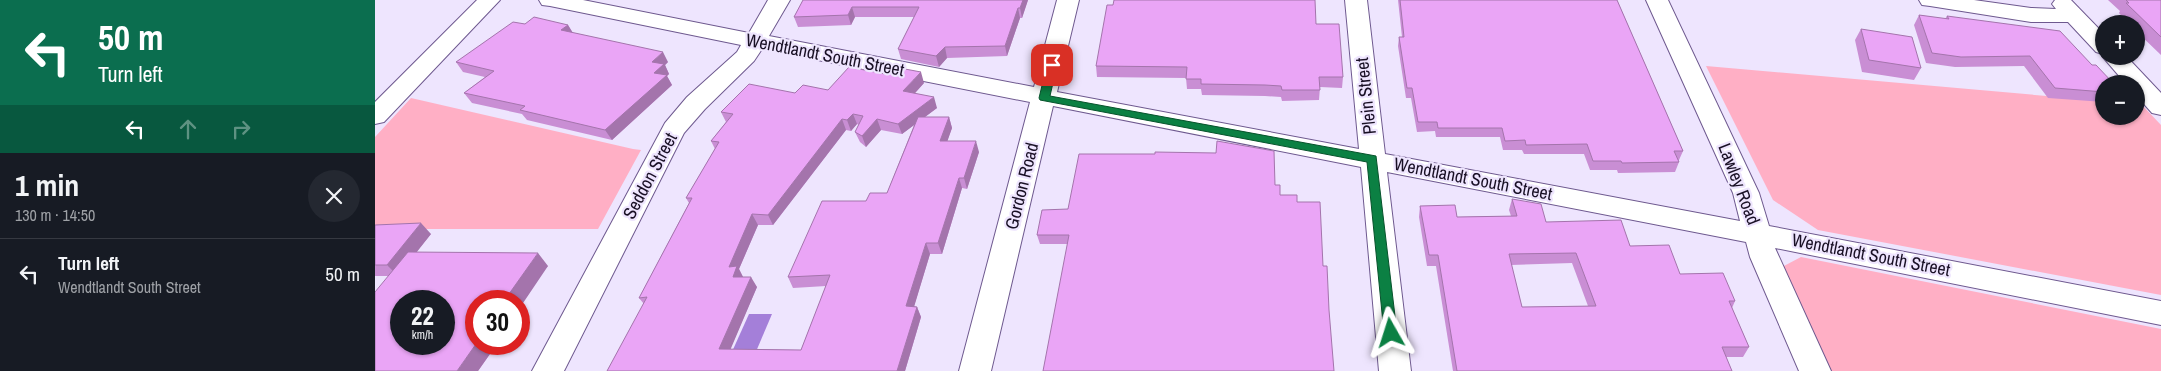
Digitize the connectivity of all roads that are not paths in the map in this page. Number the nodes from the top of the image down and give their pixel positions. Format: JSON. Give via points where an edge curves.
{"nodes":[{"id":1,"x":489,"y":0,"type":"edge"},
{"id":2,"x":550,"y":0,"type":"edge"},
{"id":3,"x":779,"y":0,"type":"edge"},
{"id":4,"x":1068,"y":0,"type":"edge"},
{"id":5,"x":1356,"y":0,"type":"edge"},
{"id":6,"x":1657,"y":0,"type":"edge"},
{"id":7,"x":1930,"y":0,"type":"edge"},
{"id":8,"x":2059,"y":0,"type":"edge"},
{"id":9,"x":2075,"y":16,"type":"junction"},
{"id":10,"x":2095,"y":37,"type":"edge"},
{"id":11,"x":755,"y":41,"type":"junction"},
{"id":12,"x":2121,"y":65,"type":"edge"},
{"id":13,"x":1044,"y":98,"type":"junction"},
{"id":14,"x":2161,"y":107,"type":"edge"},
{"id":15,"x":375,"y":116,"type":"edge"},
{"id":16,"x":1372,"y":159,"type":"junction"},
{"id":17,"x":1758,"y":233,"type":"junction"},
{"id":18,"x":2161,"y":313,"type":"edge"},
{"id":19,"x":548,"y":371,"type":"edge"},
{"id":20,"x":975,"y":371,"type":"edge"},
{"id":21,"x":1395,"y":371,"type":"edge"},
{"id":22,"x":1815,"y":371,"type":"edge"}],
"edges":[{"from":1,"to":15,"type":"street"},
{"from":2,"to":11,"type":"street","name":"Wendtlandt South Street"},
{"from":3,"to":11,"type":"street","name":"Seddon Street"},
{"from":4,"to":13,"type":"street","name":"Gordon Road"},
{"from":5,"to":16,"type":"street","name":"Plein Street"},
{"from":6,"to":17,"type":"street","name":"Lawley Road","via":[[1746,193]]},
{"from":7,"to":9,"type":"street","via":[[2031,15]]},
{"from":8,"to":9,"type":"street"},
{"from":9,"to":10,"type":"street"},
{"from":11,"to":13,"type":"street","name":"Wendtlandt South Street"},
{"from":11,"to":19,"type":"street","name":"Seddon Street","via":[[746,56],[696,103],[674,129]]},
{"from":12,"to":14,"type":"street"},
{"from":13,"to":16,"type":"street","name":"Wendtlandt South Street"},
{"from":13,"to":20,"type":"street","name":"Gordon Road"},
{"from":16,"to":17,"type":"street","name":"Wendtlandt South Street"},
{"from":16,"to":21,"type":"street","name":"Plein Street"},
{"from":17,"to":18,"type":"street","name":"Wendtlandt South Street"},
{"from":17,"to":22,"type":"street","name":"Lawley Road","via":[[1764,257]]}]}
